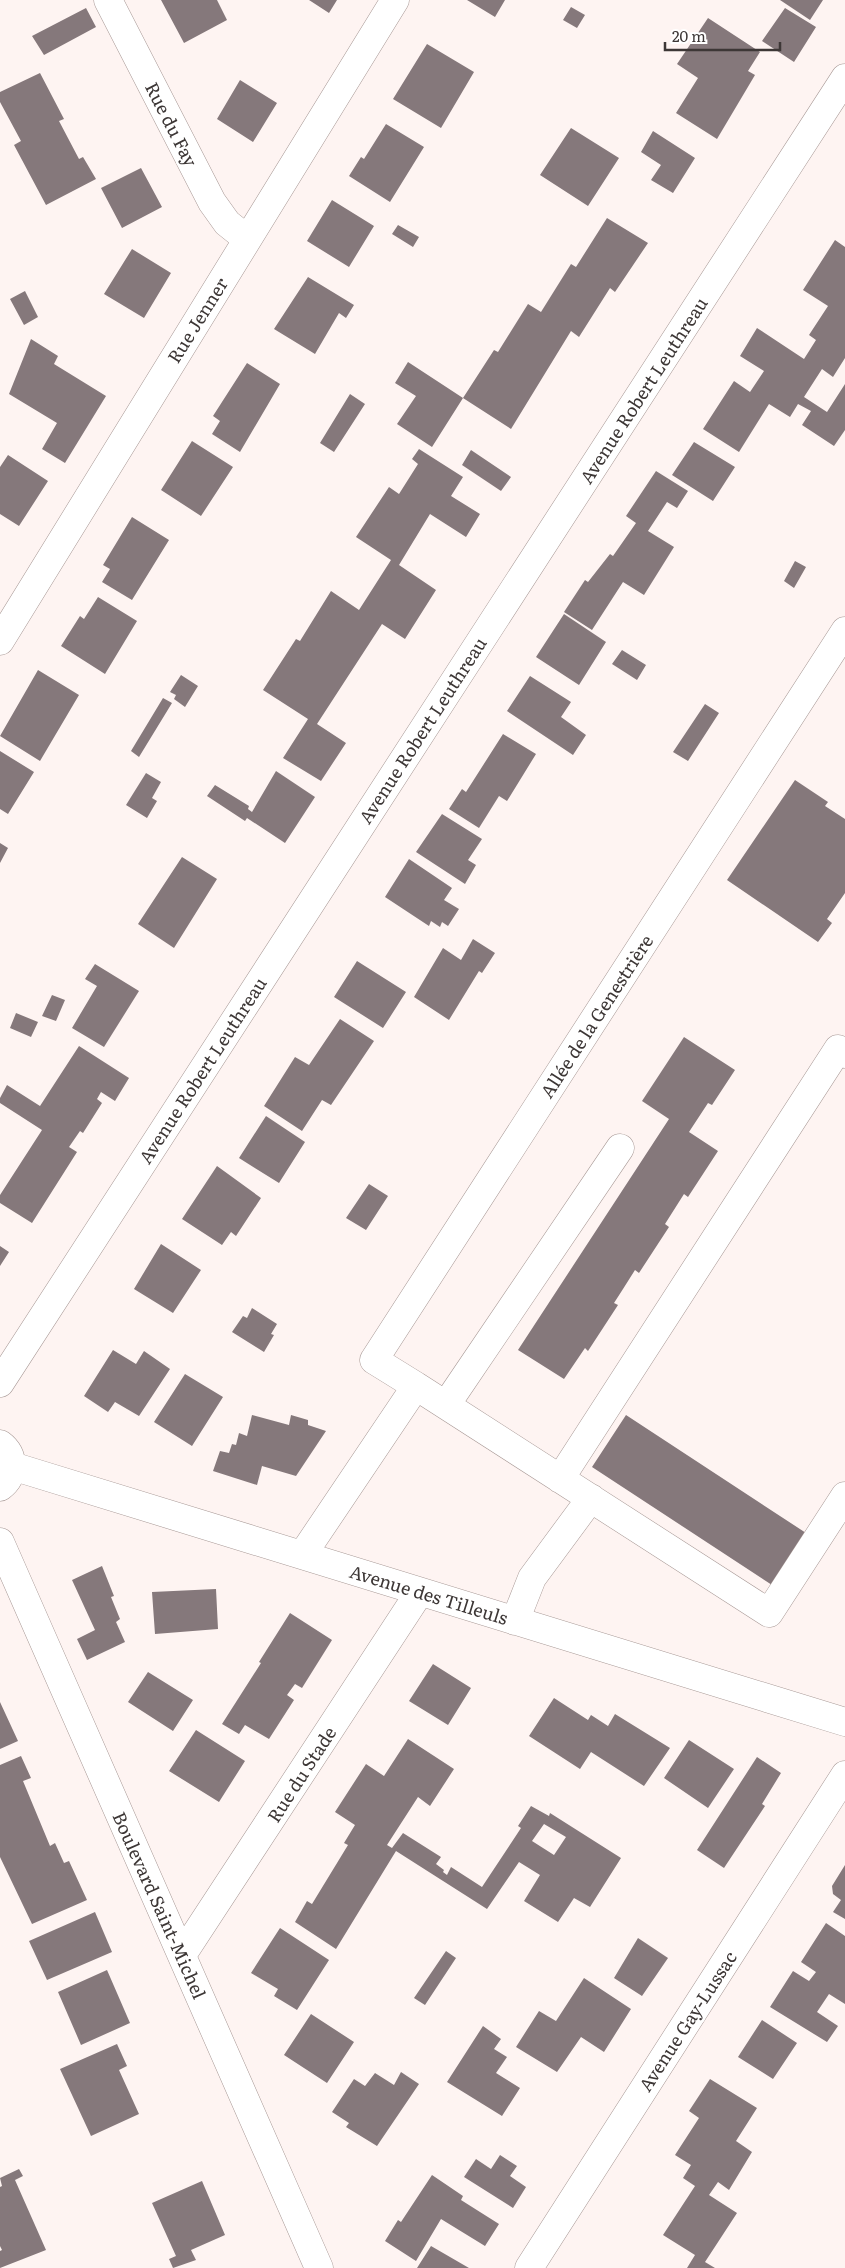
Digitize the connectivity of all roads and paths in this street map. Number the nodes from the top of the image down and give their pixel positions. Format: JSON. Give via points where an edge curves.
{"nodes":[{"id":1,"x":108,"y":0,"type":"edge"},
{"id":2,"x":395,"y":0,"type":"edge"},
{"id":3,"x":845,"y":78,"type":"edge"},
{"id":4,"x":247,"y":239,"type":"junction"},
{"id":5,"x":845,"y":631,"type":"edge"},
{"id":6,"x":2,"y":634,"type":"edge"},
{"id":7,"x":843,"y":1047,"type":"edge"},
{"id":8,"x":620,"y":1148,"type":"dead end"},
{"id":9,"x":0,"y":1383,"type":"edge"},
{"id":10,"x":416,"y":1386,"type":"junction"},
{"id":11,"x":446,"y":1405,"type":"junction"},
{"id":12,"x":4,"y":1466,"type":"edge"},
{"id":13,"x":560,"y":1479,"type":"junction"},
{"id":14,"x":845,"y":1496,"type":"edge"},
{"id":15,"x":591,"y":1498,"type":"junction"},
{"id":16,"x":0,"y":1542,"type":"edge"},
{"id":17,"x":303,"y":1554,"type":"junction"},
{"id":18,"x":419,"y":1593,"type":"junction"},
{"id":19,"x":515,"y":1621,"type":"junction"},
{"id":20,"x":845,"y":1722,"type":"edge"},
{"id":21,"x":845,"y":1775,"type":"edge"},
{"id":22,"x":182,"y":1955,"type":"junction"},
{"id":23,"x":319,"y":2268,"type":"edge"},
{"id":24,"x":529,"y":2268,"type":"edge"}],
"edges":[{"from":1,"to":4,"type":"street","name":"Rue du Fay","via":[[212,202],[227,223]]},
{"from":2,"to":4,"type":"street","name":"Rue Jenner"},
{"from":3,"to":9,"type":"street","name":"Avenue Robert Leuthreau"},
{"from":4,"to":6,"type":"street","name":"Rue Jenner"},
{"from":5,"to":10,"type":"street","name":"Allée de la Genestrière","via":[[374,1360]]},
{"from":7,"to":13,"type":"street"},
{"from":8,"to":11,"type":"street"},
{"from":10,"to":11,"type":"street","name":"Allée de la Genestrière"},
{"from":10,"to":17,"type":"street"},
{"from":11,"to":13,"type":"street","name":"Allée de la Genestrière"},
{"from":12,"to":17,"type":"street","name":"Avenue des Tilleuls"},
{"from":13,"to":15,"type":"street","name":"Allée de la Genestrière"},
{"from":14,"to":15,"type":"street","name":"Allée de la Genestrière","via":[[769,1613]]},
{"from":15,"to":19,"type":"street","via":[[532,1578]]},
{"from":16,"to":22,"type":"street","name":"Boulevard Saint-Michel"},
{"from":17,"to":18,"type":"street","name":"Avenue des Tilleuls"},
{"from":18,"to":19,"type":"street","name":"Avenue des Tilleuls"},
{"from":18,"to":22,"type":"street","name":"Rue du Stade"},
{"from":19,"to":20,"type":"street","name":"Avenue des Tilleuls"},
{"from":21,"to":24,"type":"street","name":"Avenue Gay-Lussac"},
{"from":22,"to":23,"type":"street","name":"Boulevard Saint-Michel"}]}
